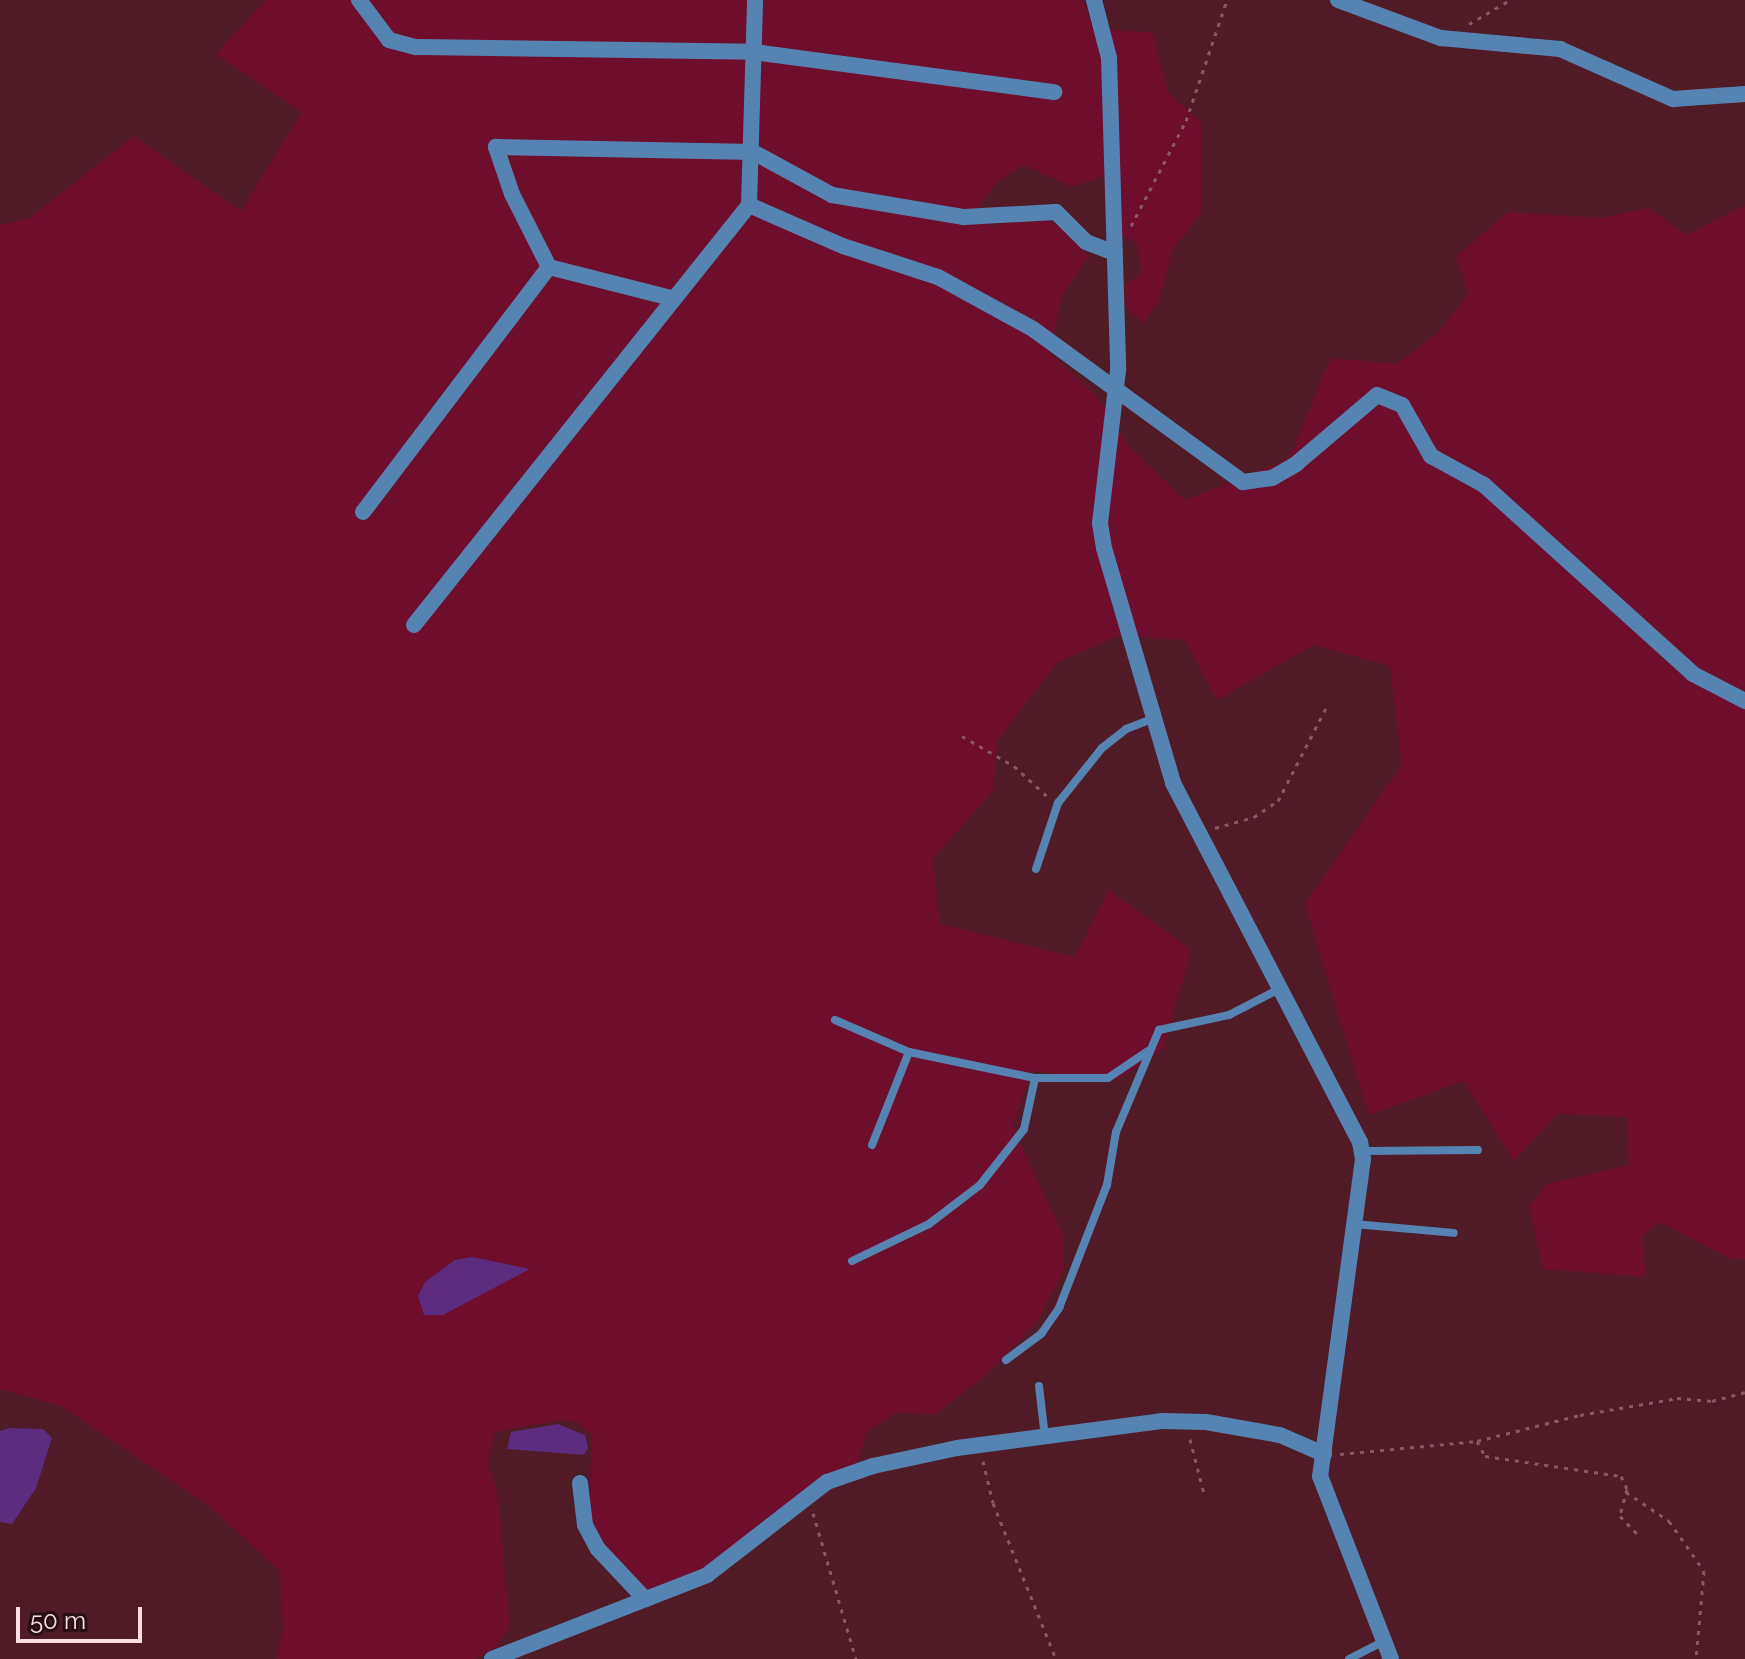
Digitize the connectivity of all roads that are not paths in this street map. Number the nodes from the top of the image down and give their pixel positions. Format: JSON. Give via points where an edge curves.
{"nodes":[{"id":1,"x":359,"y":0,"type":"edge"},
{"id":2,"x":755,"y":0,"type":"edge"},
{"id":3,"x":1094,"y":0,"type":"edge"},
{"id":4,"x":1338,"y":0,"type":"edge"},
{"id":5,"x":754,"y":52,"type":"junction"},
{"id":6,"x":1054,"y":92,"type":"dead end"},
{"id":7,"x":1745,"y":94,"type":"edge"},
{"id":8,"x":753,"y":152,"type":"junction"},
{"id":9,"x":749,"y":205,"type":"junction"},
{"id":10,"x":1112,"y":252,"type":"junction"},
{"id":11,"x":549,"y":267,"type":"junction"},
{"id":12,"x":671,"y":298,"type":"junction"},
{"id":13,"x":1117,"y":390,"type":"junction"},
{"id":14,"x":363,"y":512,"type":"dead end"},
{"id":15,"x":414,"y":625,"type":"dead end"},
{"id":16,"x":1745,"y":701,"type":"edge"},
{"id":17,"x":1154,"y":718,"type":"junction"},
{"id":18,"x":1036,"y":869,"type":"dead end"},
{"id":19,"x":1281,"y":988,"type":"junction"},
{"id":20,"x":835,"y":1020,"type":"dead end"},
{"id":21,"x":1150,"y":1049,"type":"junction"},
{"id":22,"x":909,"y":1052,"type":"junction"},
{"id":23,"x":1035,"y":1078,"type":"junction"},
{"id":24,"x":872,"y":1145,"type":"dead end"},
{"id":25,"x":1478,"y":1150,"type":"dead end"},
{"id":26,"x":1362,"y":1151,"type":"junction"},
{"id":27,"x":1354,"y":1224,"type":"junction"},
{"id":28,"x":1454,"y":1233,"type":"dead end"},
{"id":29,"x":852,"y":1261,"type":"dead end"},
{"id":30,"x":1006,"y":1360,"type":"dead end"},
{"id":31,"x":1039,"y":1386,"type":"dead end"},
{"id":32,"x":1045,"y":1438,"type":"junction"},
{"id":33,"x":1324,"y":1454,"type":"junction"},
{"id":34,"x":580,"y":1483,"type":"dead end"},
{"id":35,"x":645,"y":1599,"type":"junction"},
{"id":36,"x":1384,"y":1641,"type":"junction"},
{"id":37,"x":492,"y":1659,"type":"edge"},
{"id":38,"x":1349,"y":1659,"type":"edge"},
{"id":39,"x":1391,"y":1659,"type":"edge"}],
"edges":[{"from":1,"to":5,"type":"street","via":[[389,40],[416,47]]},
{"from":2,"to":5,"type":"street"},
{"from":3,"to":10,"type":"street","via":[[1109,58]]},
{"from":4,"to":7,"type":"street","via":[[1441,38],[1560,49],[1673,99]]},
{"from":5,"to":6,"type":"street"},
{"from":5,"to":8,"type":"street"},
{"from":8,"to":9,"type":"street"},
{"from":8,"to":10,"type":"street","via":[[832,195],[964,217],[1056,212],[1086,242]]},
{"from":8,"to":11,"type":"street","via":[[496,147],[512,194]]},
{"from":9,"to":12,"type":"street"},
{"from":9,"to":13,"type":"street","via":[[843,246],[938,277],[1033,329]]},
{"from":10,"to":13,"type":"street"},
{"from":11,"to":12,"type":"street"},
{"from":11,"to":14,"type":"street"},
{"from":12,"to":15,"type":"street"},
{"from":13,"to":16,"type":"street","via":[[1243,482],[1272,478],[1296,464],[1377,395],[1402,405],[1431,456],[1484,485],[1693,674]]},
{"from":13,"to":17,"type":"street","via":[[1100,523]]},
{"from":17,"to":18,"type":"lane","via":[[1126,729],[1102,748],[1058,803]]},
{"from":17,"to":19,"type":"street","via":[[1173,783]]},
{"from":19,"to":21,"type":"lane","via":[[1229,1015],[1167,1025]]},
{"from":19,"to":26,"type":"street"},
{"from":20,"to":22,"type":"lane"},
{"from":21,"to":23,"type":"lane","via":[[1108,1078]]},
{"from":21,"to":30,"type":"lane","via":[[1116,1132],[1107,1185],[1059,1308],[1041,1334]]},
{"from":22,"to":23,"type":"lane"},
{"from":22,"to":24,"type":"lane"},
{"from":23,"to":29,"type":"lane","via":[[1024,1129],[980,1185],[929,1224]]},
{"from":25,"to":26,"type":"lane"},
{"from":26,"to":27,"type":"street"},
{"from":27,"to":28,"type":"lane"},
{"from":27,"to":33,"type":"street"},
{"from":31,"to":32,"type":"lane"},
{"from":32,"to":33,"type":"street","via":[[1188,1421],[1280,1435]]},
{"from":32,"to":35,"type":"street","via":[[873,1466],[827,1482],[707,1575]]},
{"from":33,"to":36,"type":"street","via":[[1320,1476]]},
{"from":34,"to":35,"type":"street","via":[[591,1537],[609,1565]]},
{"from":35,"to":37,"type":"street"},
{"from":36,"to":38,"type":"lane"},
{"from":36,"to":39,"type":"street"}]}
